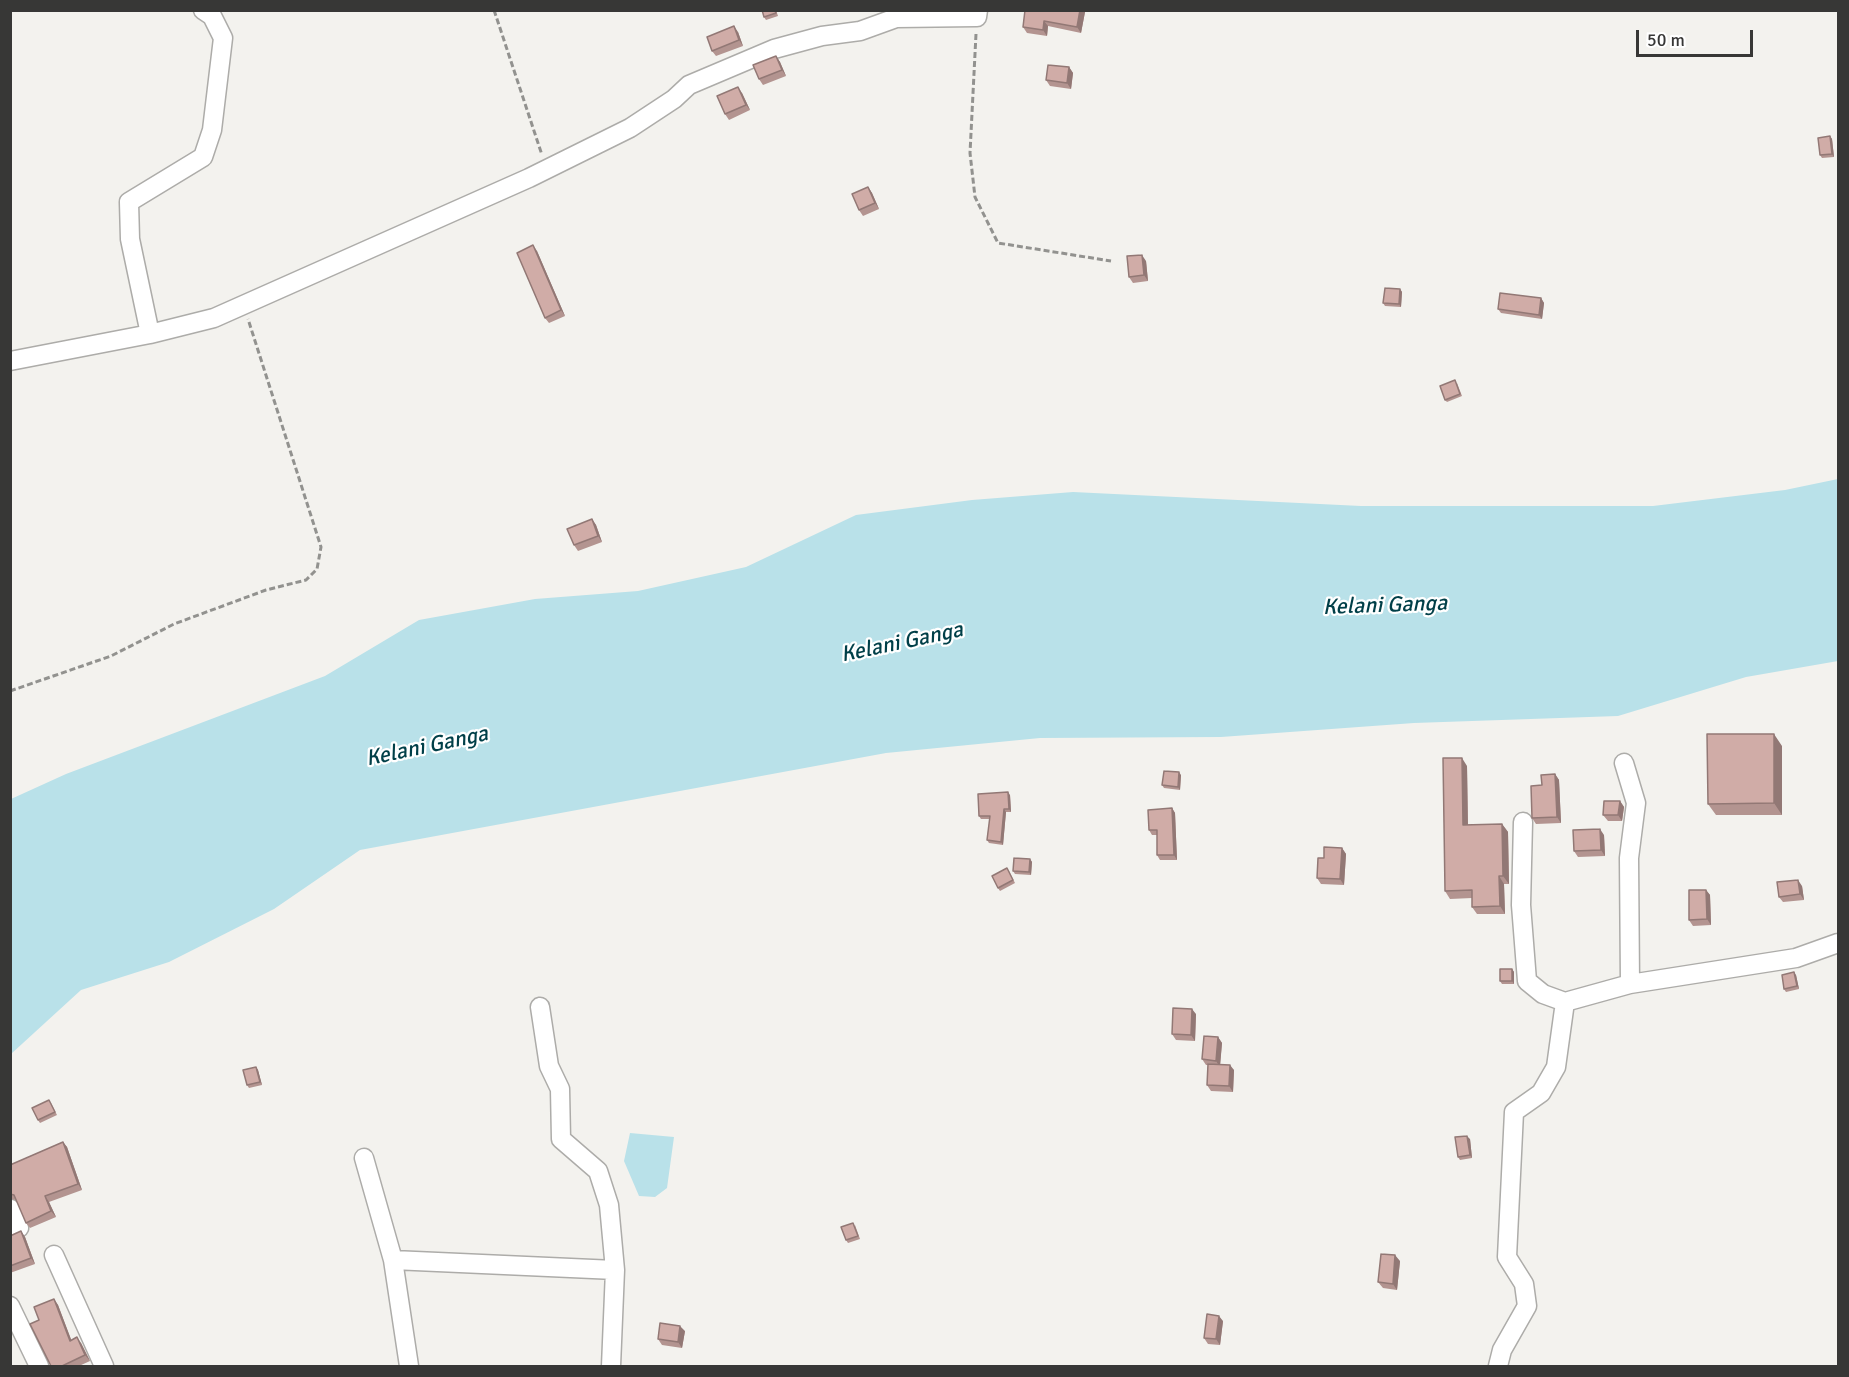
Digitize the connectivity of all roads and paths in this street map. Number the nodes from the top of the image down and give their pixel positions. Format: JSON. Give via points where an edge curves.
{"nodes":[{"id":1,"x":203,"y":10,"type":"edge"},
{"id":2,"x":494,"y":10,"type":"edge"},
{"id":3,"x":978,"y":14,"type":"edge"},
{"id":4,"x":546,"y":165,"type":"dead end"},
{"id":5,"x":1112,"y":261,"type":"dead end"},
{"id":6,"x":243,"y":303,"type":"junction"},
{"id":7,"x":150,"y":334,"type":"junction"},
{"id":8,"x":10,"y":361,"type":"edge"},
{"id":9,"x":10,"y":691,"type":"edge"},
{"id":10,"x":1624,"y":763,"type":"dead end"},
{"id":11,"x":1523,"y":822,"type":"dead end"},
{"id":12,"x":1839,"y":943,"type":"edge"},
{"id":13,"x":1630,"y":984,"type":"junction"},
{"id":14,"x":1565,"y":1002,"type":"junction"},
{"id":15,"x":540,"y":1007,"type":"dead end"},
{"id":16,"x":364,"y":1158,"type":"dead end"},
{"id":17,"x":11,"y":1209,"type":"edge"},
{"id":18,"x":10,"y":1232,"type":"edge"},
{"id":19,"x":54,"y":1255,"type":"dead end"},
{"id":20,"x":393,"y":1260,"type":"junction"},
{"id":21,"x":615,"y":1270,"type":"junction"},
{"id":22,"x":10,"y":1306,"type":"edge"},
{"id":23,"x":39,"y":1366,"type":"edge"},
{"id":24,"x":105,"y":1366,"type":"edge"},
{"id":25,"x":409,"y":1366,"type":"edge"},
{"id":26,"x":611,"y":1366,"type":"edge"},
{"id":27,"x":1498,"y":1366,"type":"edge"}],
"edges":[{"from":1,"to":7,"type":"street","via":[[212,16],[223,38],[212,130],[203,157],[129,202],[130,239]]},
{"from":2,"to":4,"type":"path"},
{"from":3,"to":5,"type":"path","via":[[970,153],[975,197],[998,243]]},
{"from":3,"to":6,"type":"street","via":[[896,18],[860,31],[774,49],[689,85],[630,128],[528,178],[278,291]]},
{"from":6,"to":7,"type":"street","via":[[214,318]]},
{"from":6,"to":9,"type":"path","via":[[321,547],[317,569],[306,580],[266,590],[174,624],[111,656]]},
{"from":7,"to":8,"type":"street"},
{"from":10,"to":13,"type":"street","via":[[1636,803],[1629,858]]},
{"from":11,"to":14,"type":"street","via":[[1521,905],[1527,981],[1543,994]]},
{"from":12,"to":13,"type":"street","via":[[1796,958]]},
{"from":13,"to":14,"type":"street"},
{"from":14,"to":27,"type":"street","via":[[1556,1067],[1541,1093],[1514,1112],[1507,1257],[1524,1284],[1527,1306],[1502,1350]]},
{"from":15,"to":21,"type":"street","via":[[549,1066],[560,1089],[561,1139],[598,1171],[609,1205]]},
{"from":16,"to":20,"type":"street"},
{"from":17,"to":18,"type":"street","via":[[19,1228]]},
{"from":19,"to":24,"type":"street"},
{"from":20,"to":21,"type":"street"},
{"from":20,"to":25,"type":"street"},
{"from":21,"to":26,"type":"street"},
{"from":22,"to":23,"type":"street"}]}
